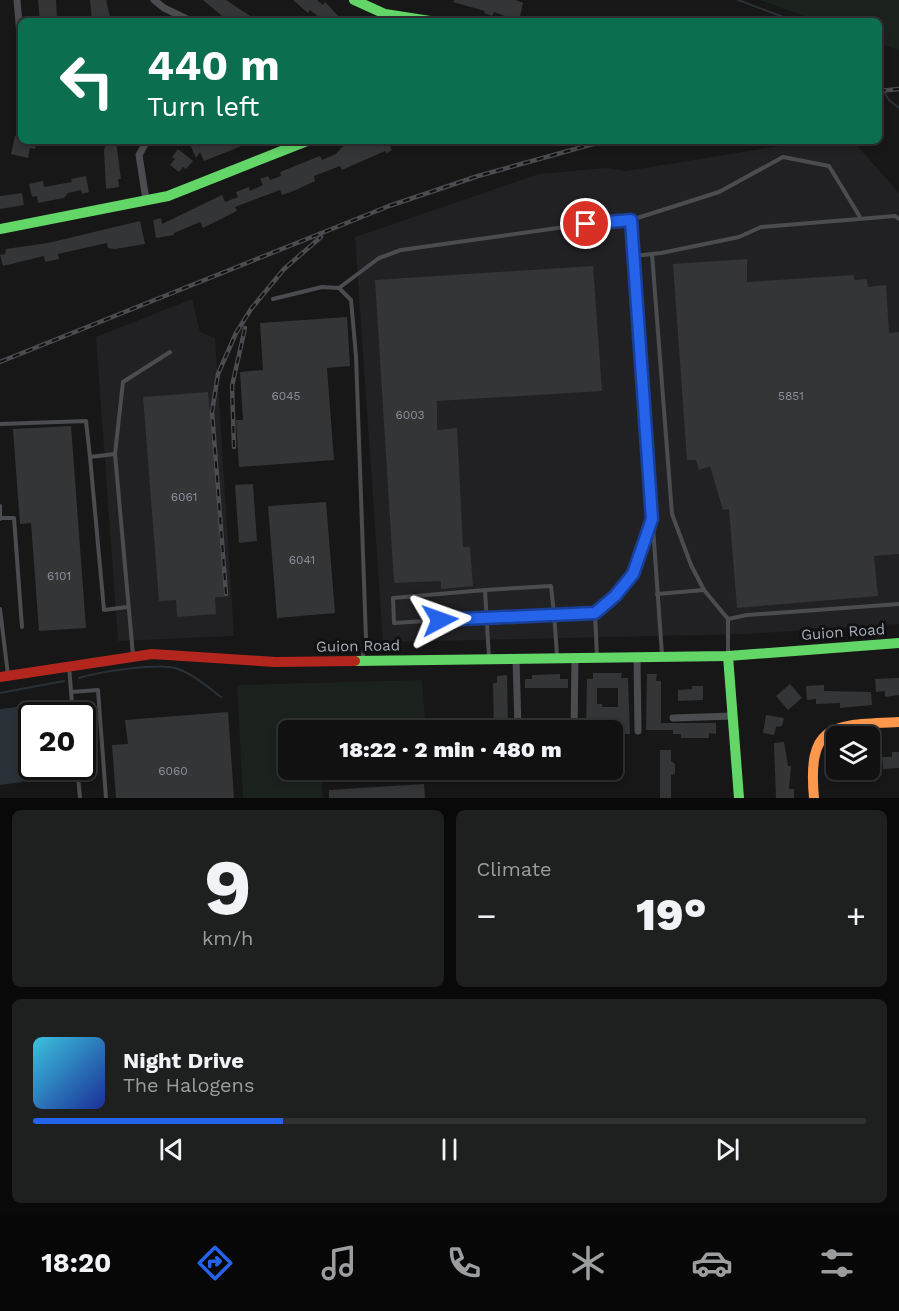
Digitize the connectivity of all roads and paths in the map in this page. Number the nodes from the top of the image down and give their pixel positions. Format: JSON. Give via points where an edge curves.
{"nodes":[{"id":1,"x":17,"y":0,"type":"edge"},
{"id":2,"x":154,"y":0,"type":"edge"},
{"id":3,"x":354,"y":0,"type":"edge"},
{"id":4,"x":19,"y":18,"type":"edge"},
{"id":5,"x":185,"y":18,"type":"edge"},
{"id":6,"x":409,"y":18,"type":"edge"},
{"id":7,"x":146,"y":144,"type":"edge"},
{"id":8,"x":300,"y":144,"type":"edge"},
{"id":9,"x":146,"y":201,"type":"junction"},
{"id":10,"x":860,"y":218,"type":"junction"},
{"id":11,"x":899,"y":219,"type":"edge"},
{"id":12,"x":631,"y":220,"type":"junction"},
{"id":13,"x":0,"y":229,"type":"edge"},
{"id":14,"x":652,"y":254,"type":"junction"},
{"id":15,"x":634,"y":256,"type":"junction"},
{"id":16,"x":339,"y":288,"type":"junction"},
{"id":17,"x":273,"y":298,"type":"dead end"},
{"id":18,"x":170,"y":352,"type":"dead end"},
{"id":19,"x":0,"y":424,"type":"edge"},
{"id":20,"x":115,"y":454,"type":"junction"},
{"id":21,"x":90,"y":457,"type":"junction"},
{"id":22,"x":0,"y":506,"type":"edge"},
{"id":23,"x":1,"y":519,"type":"edge"},
{"id":24,"x":652,"y":519,"type":"junction"},
{"id":25,"x":485,"y":590,"type":"junction"},
{"id":26,"x":704,"y":590,"type":"junction"},
{"id":27,"x":657,"y":594,"type":"junction"},
{"id":28,"x":899,"y":604,"type":"edge"},
{"id":29,"x":128,"y":607,"type":"junction"},
{"id":30,"x":0,"y":609,"type":"edge"},
{"id":31,"x":554,"y":613,"type":"junction"},
{"id":32,"x":595,"y":613,"type":"junction"},
{"id":33,"x":486,"y":617,"type":"junction"},
{"id":34,"x":728,"y":620,"type":"junction"},
{"id":35,"x":22,"y":627,"type":"dead end"},
{"id":36,"x":1,"y":642,"type":"edge"},
{"id":37,"x":899,"y":643,"type":"edge"},
{"id":38,"x":133,"y":655,"type":"junction"},
{"id":39,"x":728,"y":656,"type":"junction"},
{"id":40,"x":637,"y":657,"type":"junction"},
{"id":41,"x":662,"y":657,"type":"junction"},
{"id":42,"x":557,"y":658,"type":"junction"},
{"id":43,"x":575,"y":658,"type":"junction"},
{"id":44,"x":597,"y":658,"type":"junction"},
{"id":45,"x":489,"y":659,"type":"junction"},
{"id":46,"x":516,"y":659,"type":"junction"},
{"id":47,"x":362,"y":661,"type":"junction"},
{"id":48,"x":69,"y":665,"type":"junction"},
{"id":49,"x":4,"y":677,"type":"edge"},
{"id":50,"x":71,"y":692,"type":"junction"},
{"id":51,"x":72,"y":702,"type":"edge"},
{"id":52,"x":733,"y":716,"type":"junction"},
{"id":53,"x":673,"y":718,"type":"dead end"},
{"id":54,"x":518,"y":720,"type":"edge"},
{"id":55,"x":574,"y":720,"type":"edge"},
{"id":56,"x":899,"y":722,"type":"edge"},
{"id":57,"x":638,"y":732,"type":"dead end"},
{"id":58,"x":78,"y":780,"type":"edge"},
{"id":59,"x":80,"y":798,"type":"edge"},
{"id":60,"x":106,"y":798,"type":"edge"},
{"id":61,"x":739,"y":798,"type":"edge"},
{"id":62,"x":814,"y":798,"type":"edge"}],
"edges":[{"from":1,"to":4,"type":"street"},
{"from":2,"to":5,"type":"street"},
{"from":3,"to":6,"type":"street","via":[[385,14]]},
{"from":7,"to":9,"type":"street","via":[[140,155]]},
{"from":8,"to":9,"type":"street"},
{"from":9,"to":13,"type":"street"},
{"from":10,"to":11,"type":"lane"},
{"from":10,"to":12,"type":"lane","via":[[829,166],[783,157],[719,192]]},
{"from":10,"to":14,"type":"lane","via":[[761,227],[739,237]]},
{"from":12,"to":15,"type":"lane"},
{"from":12,"to":16,"type":"lane","via":[[401,250],[379,258]]},
{"from":14,"to":15,"type":"lane"},
{"from":14,"to":26,"type":"lane","via":[[672,514]]},
{"from":15,"to":24,"type":"lane"},
{"from":16,"to":17,"type":"lane","via":[[322,287]]},
{"from":16,"to":47,"type":"lane","via":[[351,300],[357,356],[366,628]]},
{"from":18,"to":20,"type":"lane","via":[[123,382]]},
{"from":19,"to":21,"type":"lane","via":[[86,421]]},
{"from":20,"to":21,"type":"lane"},
{"from":20,"to":29,"type":"lane"},
{"from":21,"to":29,"type":"lane","via":[[104,610]]},
{"from":22,"to":23,"type":"lane"},
{"from":23,"to":35,"type":"lane","via":[[14,518]]},
{"from":24,"to":27,"type":"lane"},
{"from":24,"to":32,"type":"lane","via":[[633,574]]},
{"from":25,"to":31,"type":"lane","via":[[550,586]]},
{"from":25,"to":33,"type":"lane"},
{"from":25,"to":33,"type":"lane","via":[[393,598],[394,623]]},
{"from":26,"to":27,"type":"lane"},
{"from":26,"to":34,"type":"lane"},
{"from":27,"to":41,"type":"lane"},
{"from":28,"to":34,"type":"lane","via":[[747,615]]},
{"from":29,"to":38,"type":"lane"},
{"from":30,"to":36,"type":"lane"},
{"from":31,"to":32,"type":"lane"},
{"from":31,"to":33,"type":"lane"},
{"from":31,"to":42,"type":"lane"},
{"from":32,"to":44,"type":"lane"},
{"from":33,"to":45,"type":"lane"},
{"from":34,"to":39,"type":"lane"},
{"from":36,"to":49,"type":"lane"},
{"from":37,"to":39,"type":"street","name":"Guion Road"},
{"from":38,"to":47,"type":"street","name":"Guion Road","via":[[180,654],[275,662]]},
{"from":38,"to":48,"type":"street","name":"Guion Road"},
{"from":39,"to":41,"type":"street","name":"Guion Road"},
{"from":39,"to":52,"type":"street"},
{"from":40,"to":41,"type":"street","name":"Guion Road"},
{"from":40,"to":44,"type":"street","name":"Guion Road"},
{"from":40,"to":57,"type":"street"},
{"from":42,"to":43,"type":"street","name":"Guion Road"},
{"from":42,"to":46,"type":"street","name":"Guion Road"},
{"from":43,"to":44,"type":"street","name":"Guion Road"},
{"from":43,"to":55,"type":"street"},
{"from":45,"to":46,"type":"street","name":"Guion Road"},
{"from":45,"to":47,"type":"street","name":"Guion Road"},
{"from":46,"to":54,"type":"street"},
{"from":48,"to":49,"type":"street","name":"Guion Road"},
{"from":48,"to":50,"type":"lane"},
{"from":50,"to":51,"type":"lane"},
{"from":50,"to":60,"type":"lane","via":[[98,690]]},
{"from":52,"to":53,"type":"street"},
{"from":52,"to":61,"type":"street"},
{"from":56,"to":62,"type":"street","via":[[839,727],[822,739],[812,761]]},
{"from":58,"to":59,"type":"lane"}]}
